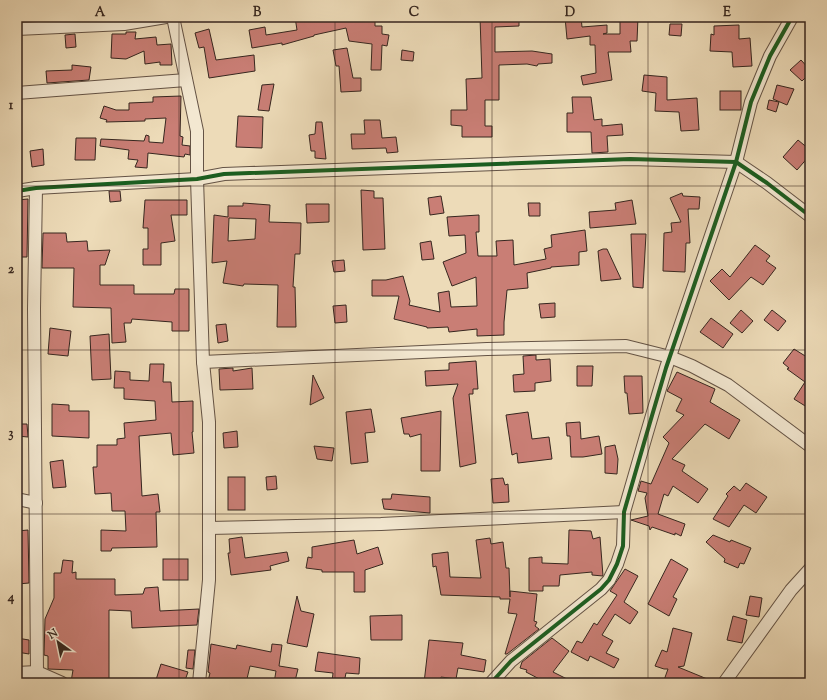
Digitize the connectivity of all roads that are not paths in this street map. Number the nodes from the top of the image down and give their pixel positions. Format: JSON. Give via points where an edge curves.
{"nodes":[{"id":1,"x":166,"y":17,"type":"edge"},
{"id":2,"x":173,"y":17,"type":"edge"},
{"id":3,"x":792,"y":17,"type":"edge"},
{"id":4,"x":17,"y":29,"type":"edge"},
{"id":5,"x":186,"y":80,"type":"junction"},
{"id":6,"x":17,"y":93,"type":"edge"},
{"id":7,"x":736,"y":162,"type":"junction"},
{"id":8,"x":196,"y":179,"type":"junction"},
{"id":9,"x":36,"y":188,"type":"junction"},
{"id":10,"x":17,"y":191,"type":"edge"},
{"id":11,"x":810,"y":216,"type":"edge"},
{"id":12,"x":670,"y":357,"type":"junction"},
{"id":13,"x":203,"y":362,"type":"junction"},
{"id":14,"x":810,"y":446,"type":"edge"},
{"id":15,"x":17,"y":499,"type":"edge"},
{"id":16,"x":36,"y":503,"type":"junction"},
{"id":17,"x":624,"y":512,"type":"junction"},
{"id":18,"x":209,"y":528,"type":"junction"},
{"id":19,"x":810,"y":569,"type":"edge"},
{"id":20,"x":17,"y":673,"type":"edge"},
{"id":21,"x":40,"y":678,"type":"edge"},
{"id":22,"x":62,"y":683,"type":"edge"},
{"id":23,"x":199,"y":683,"type":"edge"},
{"id":24,"x":491,"y":683,"type":"edge"},
{"id":25,"x":724,"y":683,"type":"edge"}],
"edges":[{"from":1,"to":4,"type":"street","via":[[124,24]]},
{"from":2,"to":5,"type":"street"},
{"from":3,"to":7,"type":"street","via":[[770,56],[751,102]]},
{"from":5,"to":6,"type":"street"},
{"from":5,"to":8,"type":"street","via":[[197,131]]},
{"from":7,"to":8,"type":"street","via":[[630,159],[224,174]]},
{"from":7,"to":11,"type":"street"},
{"from":7,"to":12,"type":"street"},
{"from":8,"to":9,"type":"street"},
{"from":8,"to":13,"type":"street"},
{"from":9,"to":10,"type":"street"},
{"from":9,"to":16,"type":"street"},
{"from":12,"to":13,"type":"street","via":[[626,346],[480,349]]},
{"from":12,"to":14,"type":"street","via":[[728,385]]},
{"from":12,"to":17,"type":"street"},
{"from":13,"to":18,"type":"street","via":[[209,422]]},
{"from":15,"to":16,"type":"street"},
{"from":16,"to":21,"type":"street"},
{"from":17,"to":18,"type":"street","via":[[381,524]]},
{"from":17,"to":24,"type":"street","via":[[624,546],[609,580],[511,661]]},
{"from":18,"to":23,"type":"street","via":[[209,580]]},
{"from":19,"to":25,"type":"street","via":[[791,590]]},
{"from":20,"to":21,"type":"street"},
{"from":21,"to":22,"type":"street"}]}
